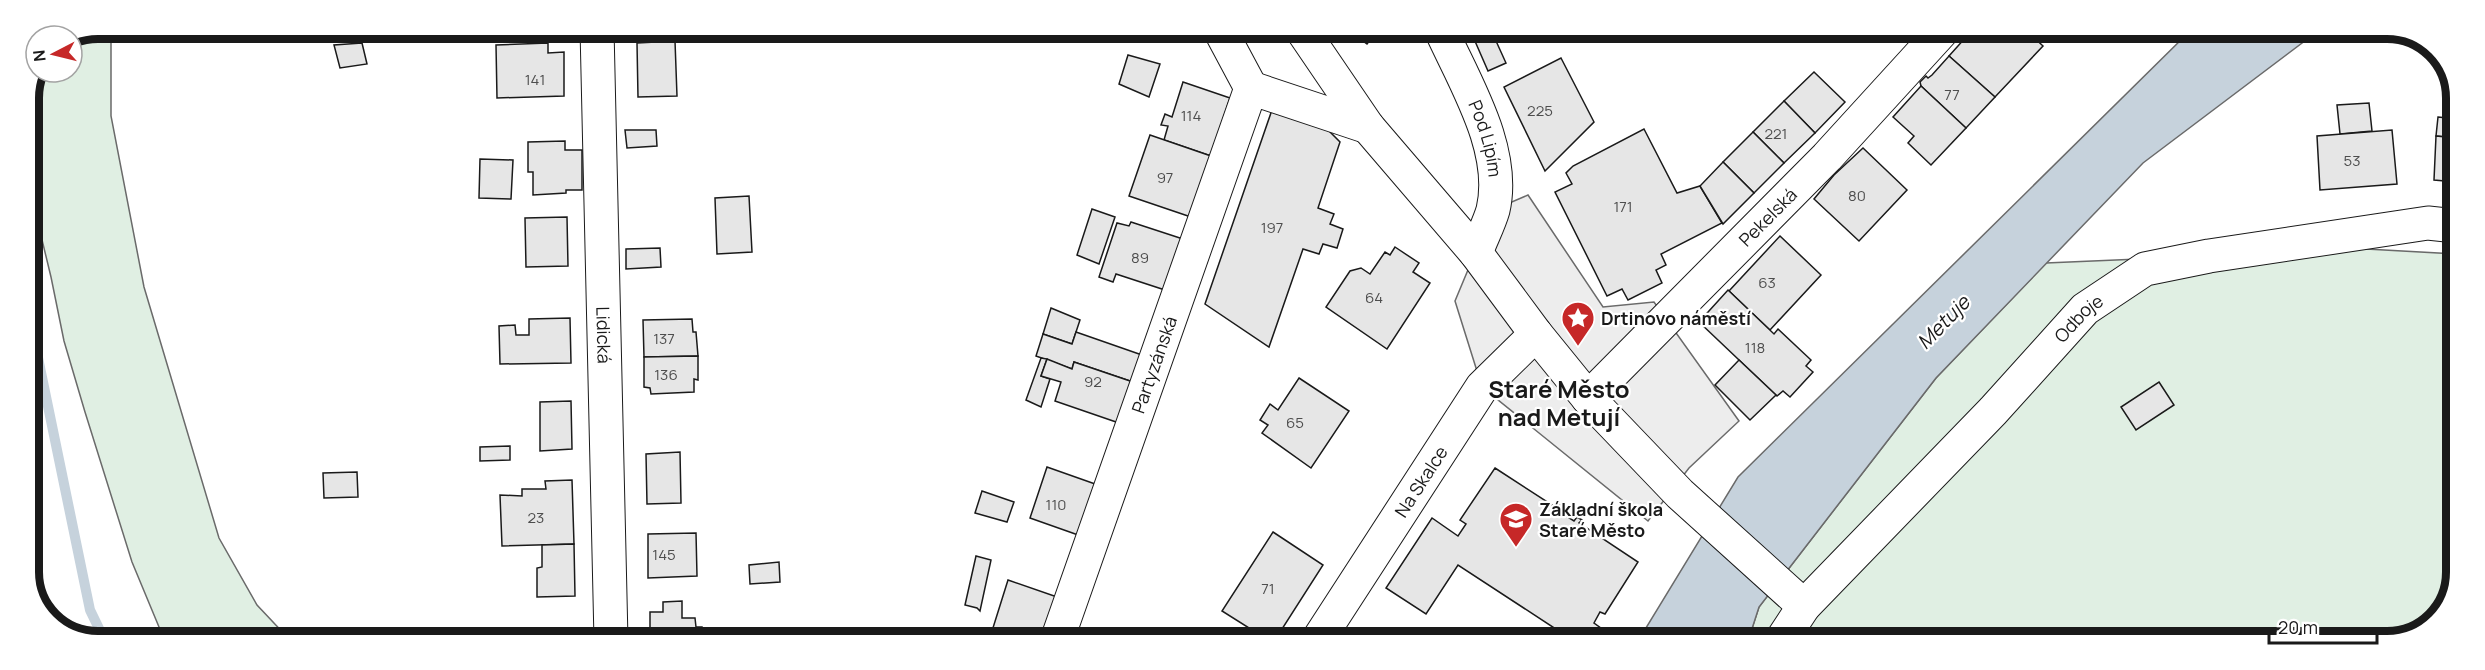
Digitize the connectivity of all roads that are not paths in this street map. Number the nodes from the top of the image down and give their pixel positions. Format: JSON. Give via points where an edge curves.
{"nodes":[{"id":1,"x":597,"y":39,"type":"edge"},
{"id":2,"x":1225,"y":39,"type":"edge"},
{"id":3,"x":1308,"y":39,"type":"edge"},
{"id":4,"x":1445,"y":39,"type":"edge"},
{"id":5,"x":1935,"y":39,"type":"edge"},
{"id":6,"x":1251,"y":88,"type":"junction"},
{"id":7,"x":1368,"y":127,"type":"junction"},
{"id":8,"x":2446,"y":225,"type":"edge"},
{"id":9,"x":1476,"y":253,"type":"junction"},
{"id":10,"x":1536,"y":334,"type":"junction"},
{"id":11,"x":1588,"y":398,"type":"junction"},
{"id":12,"x":1794,"y":597,"type":"junction"},
{"id":13,"x":611,"y":631,"type":"edge"},
{"id":14,"x":1060,"y":631,"type":"edge"},
{"id":15,"x":1324,"y":631,"type":"edge"},
{"id":16,"x":1784,"y":631,"type":"edge"}],
"edges":[{"from":1,"to":13,"type":"street","name":"Lidická"},
{"from":2,"to":6,"type":"street"},
{"from":3,"to":7,"type":"street"},
{"from":4,"to":9,"type":"street","name":"Pod Lipím","via":[[1488,134],[1496,176],[1493,210]]},
{"from":5,"to":11,"type":"street","name":"Pekelská","via":[[1827,157]]},
{"from":6,"to":7,"type":"street"},
{"from":6,"to":14,"type":"street","name":"Partyzánská"},
{"from":7,"to":9,"type":"street"},
{"from":8,"to":12,"type":"street","name":"Odboje","via":[[2428,223],[2145,269],[2085,309],[1993,411]]},
{"from":9,"to":10,"type":"street"},
{"from":10,"to":11,"type":"street"},
{"from":10,"to":15,"type":"street","name":"Na Skalce","via":[[1482,387]]},
{"from":11,"to":12,"type":"street","via":[[1680,494]]},
{"from":12,"to":16,"type":"street","name":"Odboje"}]}
